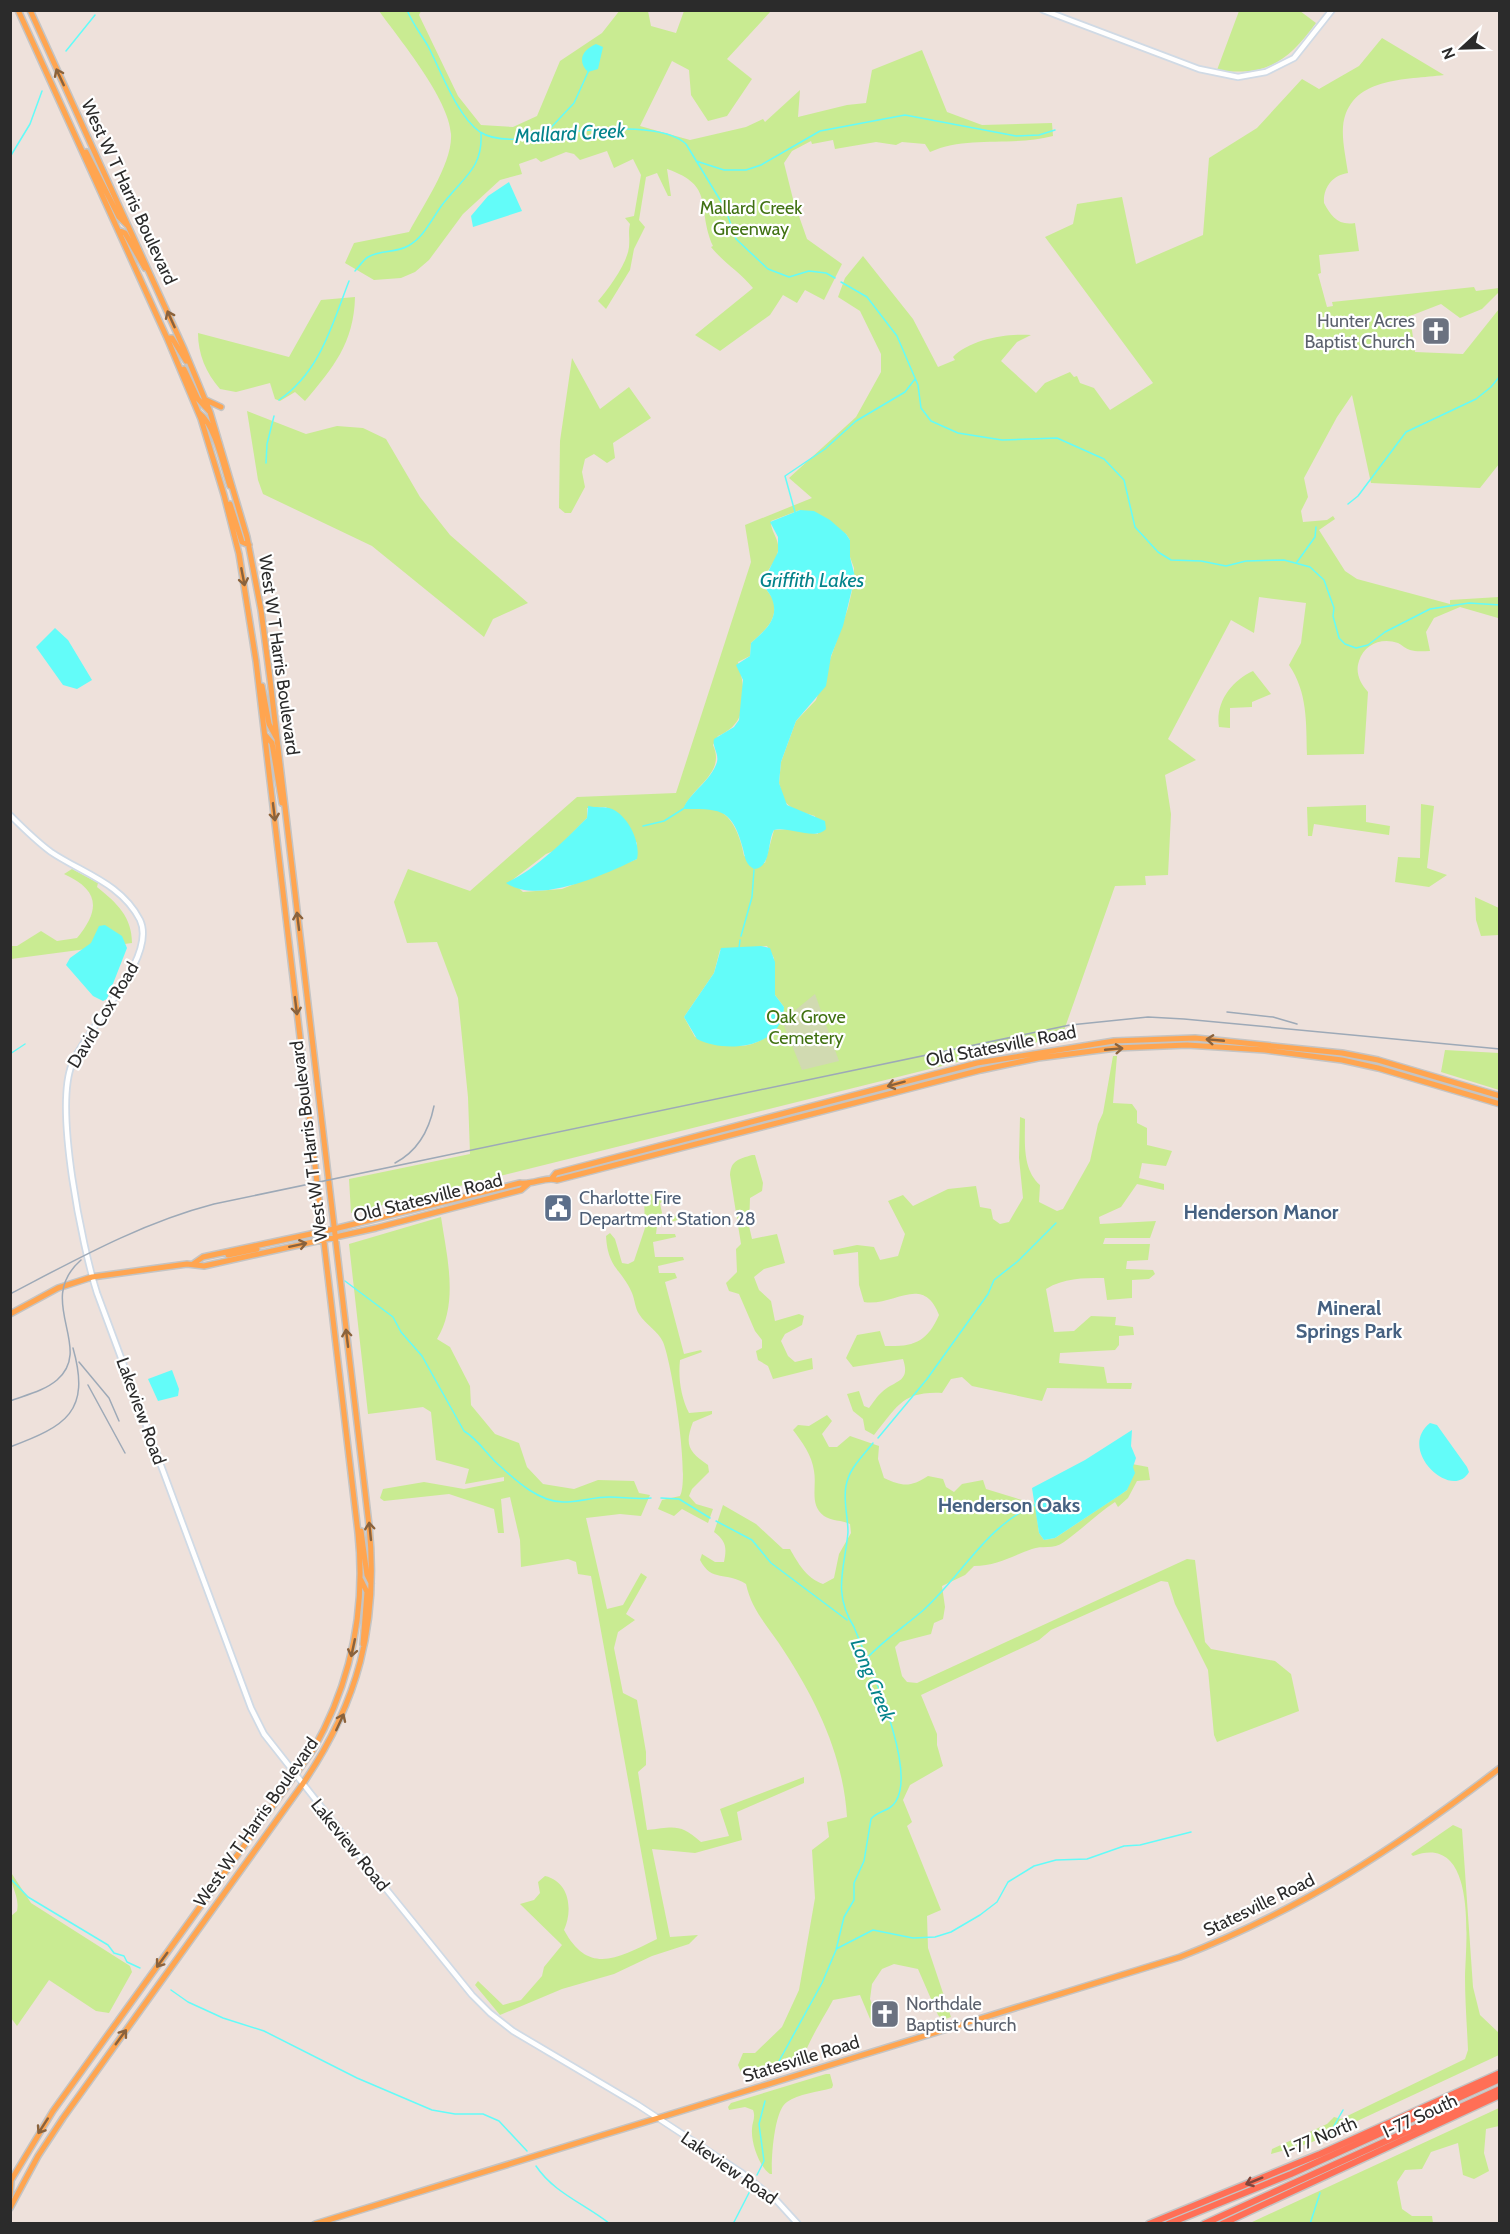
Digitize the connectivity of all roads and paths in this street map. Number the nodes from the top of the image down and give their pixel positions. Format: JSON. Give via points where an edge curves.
{"nodes":[{"id":1,"x":18,"y":10,"type":"edge"},
{"id":2,"x":30,"y":10,"type":"edge"},
{"id":3,"x":1043,"y":10,"type":"edge"},
{"id":4,"x":1332,"y":10,"type":"edge"},
{"id":5,"x":74,"y":133,"type":"junction"},
{"id":6,"x":129,"y":226,"type":"junction"},
{"id":7,"x":118,"y":230,"type":"junction"},
{"id":8,"x":151,"y":277,"type":"junction"},
{"id":9,"x":167,"y":338,"type":"junction"},
{"id":10,"x":178,"y":364,"type":"junction"},
{"id":11,"x":197,"y":380,"type":"junction"},
{"id":12,"x":205,"y":399,"type":"junction"},
{"id":13,"x":221,"y":407,"type":"dead end"},
{"id":14,"x":198,"y":412,"type":"junction"},
{"id":15,"x":210,"y":412,"type":"junction"},
{"id":16,"x":213,"y":455,"type":"junction"},
{"id":17,"x":240,"y":510,"type":"junction"},
{"id":18,"x":249,"y":545,"type":"junction"},
{"id":19,"x":256,"y":661,"type":"junction"},
{"id":20,"x":265,"y":735,"type":"junction"},
{"id":21,"x":277,"y":738,"type":"junction"},
{"id":22,"x":10,"y":815,"type":"edge"},
{"id":23,"x":286,"y":819,"type":"junction"},
{"id":24,"x":1500,"y":1096,"type":"edge"},
{"id":25,"x":1500,"y":1104,"type":"edge"},
{"id":26,"x":552,"y":1178,"type":"junction"},
{"id":27,"x":528,"y":1184,"type":"junction"},
{"id":28,"x":334,"y":1229,"type":"junction"},
{"id":29,"x":323,"y":1232,"type":"junction"},
{"id":30,"x":335,"y":1237,"type":"junction"},
{"id":31,"x":324,"y":1240,"type":"junction"},
{"id":32,"x":273,"y":1242,"type":"junction"},
{"id":33,"x":195,"y":1264,"type":"junction"},
{"id":34,"x":92,"y":1277,"type":"junction"},
{"id":35,"x":10,"y":1314,"type":"edge"},
{"id":36,"x":355,"y":1503,"type":"junction"},
{"id":37,"x":361,"y":1580,"type":"junction"},
{"id":38,"x":372,"y":1585,"type":"junction"},
{"id":39,"x":362,"y":1661,"type":"junction"},
{"id":40,"x":1500,"y":1768,"type":"edge"},
{"id":41,"x":295,"y":1776,"type":"junction"},
{"id":42,"x":302,"y":1785,"type":"junction"},
{"id":43,"x":1500,"y":2073,"type":"edge"},
{"id":44,"x":1500,"y":2079,"type":"edge"},
{"id":45,"x":1500,"y":2089,"type":"edge"},
{"id":46,"x":1500,"y":2096,"type":"edge"},
{"id":47,"x":658,"y":2119,"type":"junction"},
{"id":48,"x":11,"y":2181,"type":"edge"},
{"id":49,"x":10,"y":2196,"type":"edge"},
{"id":50,"x":10,"y":2208,"type":"edge"},
{"id":51,"x":1176,"y":2221,"type":"edge"},
{"id":52,"x":315,"y":2223,"type":"edge"},
{"id":53,"x":798,"y":2223,"type":"edge"},
{"id":54,"x":1149,"y":2223,"type":"edge"},
{"id":55,"x":1168,"y":2223,"type":"edge"},
{"id":56,"x":1204,"y":2223,"type":"edge"},
{"id":57,"x":1221,"y":2223,"type":"edge"}],
"edges":[{"from":1,"to":5,"type":"main road","name":"West W T Harris Boulevard"},
{"from":6,"to":2,"type":"main road","name":"West W T Harris Boulevard","one_way":true},
{"from":3,"to":4,"type":"main road","via":[[1209,72],[1238,77],[1266,72],[1294,58]]},
{"from":5,"to":6,"type":"main road","via":[[119,217]]},
{"from":5,"to":7,"type":"main road","name":"West W T Harris Boulevard"},
{"from":6,"to":8,"type":"main road","name":"West W T Harris Boulevard"},
{"from":7,"to":8,"type":"main road","via":[[125,233]]},
{"from":7,"to":9,"type":"main road","name":"West W T Harris Boulevard"},
{"from":11,"to":8,"type":"main road","name":"West W T Harris Boulevard","one_way":true},
{"from":9,"to":10,"type":"main road","name":"West W T Harris Boulevard"},
{"from":9,"to":11,"type":"main road","via":[[176,342]]},
{"from":10,"to":14,"type":"main road","name":"West W T Harris Boulevard"},
{"from":10,"to":15,"type":"main road","via":[[202,406]]},
{"from":11,"to":12,"type":"main road","name":"West W T Harris Boulevard"},
{"from":12,"to":13,"type":"main road"},
{"from":12,"to":15,"type":"main road","name":"West W T Harris Boulevard"},
{"from":14,"to":16,"type":"main road","name":"West W T Harris Boulevard"},
{"from":14,"to":17,"type":"main road","via":[[206,418]]},
{"from":15,"to":17,"type":"main road","name":"West W T Harris Boulevard"},
{"from":16,"to":18,"type":"main road","via":[[242,542]]},
{"from":16,"to":19,"type":"main road","name":"West W T Harris Boulevard","one_way":true,"via":[[239,554]]},
{"from":17,"to":18,"type":"main road","name":"West W T Harris Boulevard"},
{"from":18,"to":21,"type":"main road","name":"West W T Harris Boulevard"},
{"from":19,"to":20,"type":"main road","name":"West W T Harris Boulevard"},
{"from":19,"to":21,"type":"main road","via":[[269,724]]},
{"from":20,"to":23,"type":"main road","via":[[272,743]]},
{"from":20,"to":29,"type":"main road","name":"West W T Harris Boulevard","one_way":true},
{"from":21,"to":23,"type":"main road","name":"West W T Harris Boulevard"},
{"from":22,"to":34,"type":"main road","name":"David Cox Road","via":[[43,846],[114,889],[131,907],[143,930],[135,962],[74,1058],[67,1078],[69,1150]]},
{"from":28,"to":23,"type":"main road","name":"West W T Harris Boulevard","one_way":true},
{"from":24,"to":26,"type":"main road","name":"Old Statesville Road","one_way":true,"via":[[1342,1053],[1195,1038],[1114,1041],[977,1063],[556,1173]]},
{"from":26,"to":25,"type":"main road","name":"Old Statesville Road","one_way":true,"via":[[557,1180],[981,1070],[1116,1048],[1187,1045],[1342,1060]]},
{"from":26,"to":27,"type":"main road","name":"Old Statesville Road"},
{"from":27,"to":28,"type":"main road","name":"Old Statesville Road"},
{"from":27,"to":30,"type":"main road","name":"Old Statesville Road","via":[[521,1190]]},
{"from":28,"to":29,"type":"main road","name":"Old Statesville Road"},
{"from":28,"to":30,"type":"main road","name":"West W T Harris Boulevard"},
{"from":29,"to":31,"type":"main road","name":"West W T Harris Boulevard"},
{"from":29,"to":32,"type":"main road","name":"Old Statesville Road"},
{"from":30,"to":31,"type":"main road","name":"Old Statesville Road"},
{"from":38,"to":30,"type":"main road","name":"West W T Harris Boulevard","one_way":true,"via":[[369,1525]]},
{"from":33,"to":31,"type":"main road","name":"Old Statesville Road","one_way":true,"via":[[204,1266]]},
{"from":31,"to":36,"type":"main road","name":"West W T Harris Boulevard"},
{"from":32,"to":33,"type":"main road"},
{"from":32,"to":33,"type":"main road","name":"Old Statesville Road","via":[[203,1257]]},
{"from":33,"to":34,"type":"main road","name":"Old Statesville Road"},
{"from":34,"to":35,"type":"main road","name":"Old Statesville Road","via":[[58,1288]]},
{"from":34,"to":41,"type":"main road","name":"Lakeview Road","via":[[251,1708],[264,1734]]},
{"from":36,"to":37,"type":"main road","name":"West W T Harris Boulevard"},
{"from":36,"to":38,"type":"main road"},
{"from":37,"to":39,"type":"main road","via":[[367,1596]]},
{"from":37,"to":41,"type":"main road","name":"West W T Harris Boulevard","one_way":true,"via":[[356,1633],[342,1687],[321,1735]]},
{"from":38,"to":39,"type":"main road","name":"West W T Harris Boulevard"},
{"from":42,"to":39,"type":"main road","name":"West W T Harris Boulevard","one_way":true,"via":[[338,1727]]},
{"from":40,"to":47,"type":"main road","name":"Statesville Road","via":[[1364,1866],[1289,1909],[1213,1944],[1138,1972]]},
{"from":41,"to":42,"type":"main road","name":"Lakeview Road"},
{"from":41,"to":48,"type":"main road","name":"West W T Harris Boulevard","one_way":true,"via":[[53,2111]]},
{"from":42,"to":47,"type":"main road","name":"Lakeview Road","via":[[490,2013]]},
{"from":50,"to":42,"type":"main road","name":"West W T Harris Boulevard","one_way":true,"via":[[54,2130]]},
{"from":43,"to":54,"type":"highway","name":"I-77 North","one_way":true,"via":[[1320,2154]]},
{"from":44,"to":51,"type":"highway"},
{"from":45,"to":56,"type":"highway"},
{"from":46,"to":57,"type":"highway","name":"I-77 South"},
{"from":47,"to":52,"type":"main road","name":"Statesville Road"},
{"from":47,"to":53,"type":"main road","name":"Lakeview Road","via":[[761,2187]]},
{"from":48,"to":49,"type":"main road"},
{"from":51,"to":55,"type":"highway"}]}
